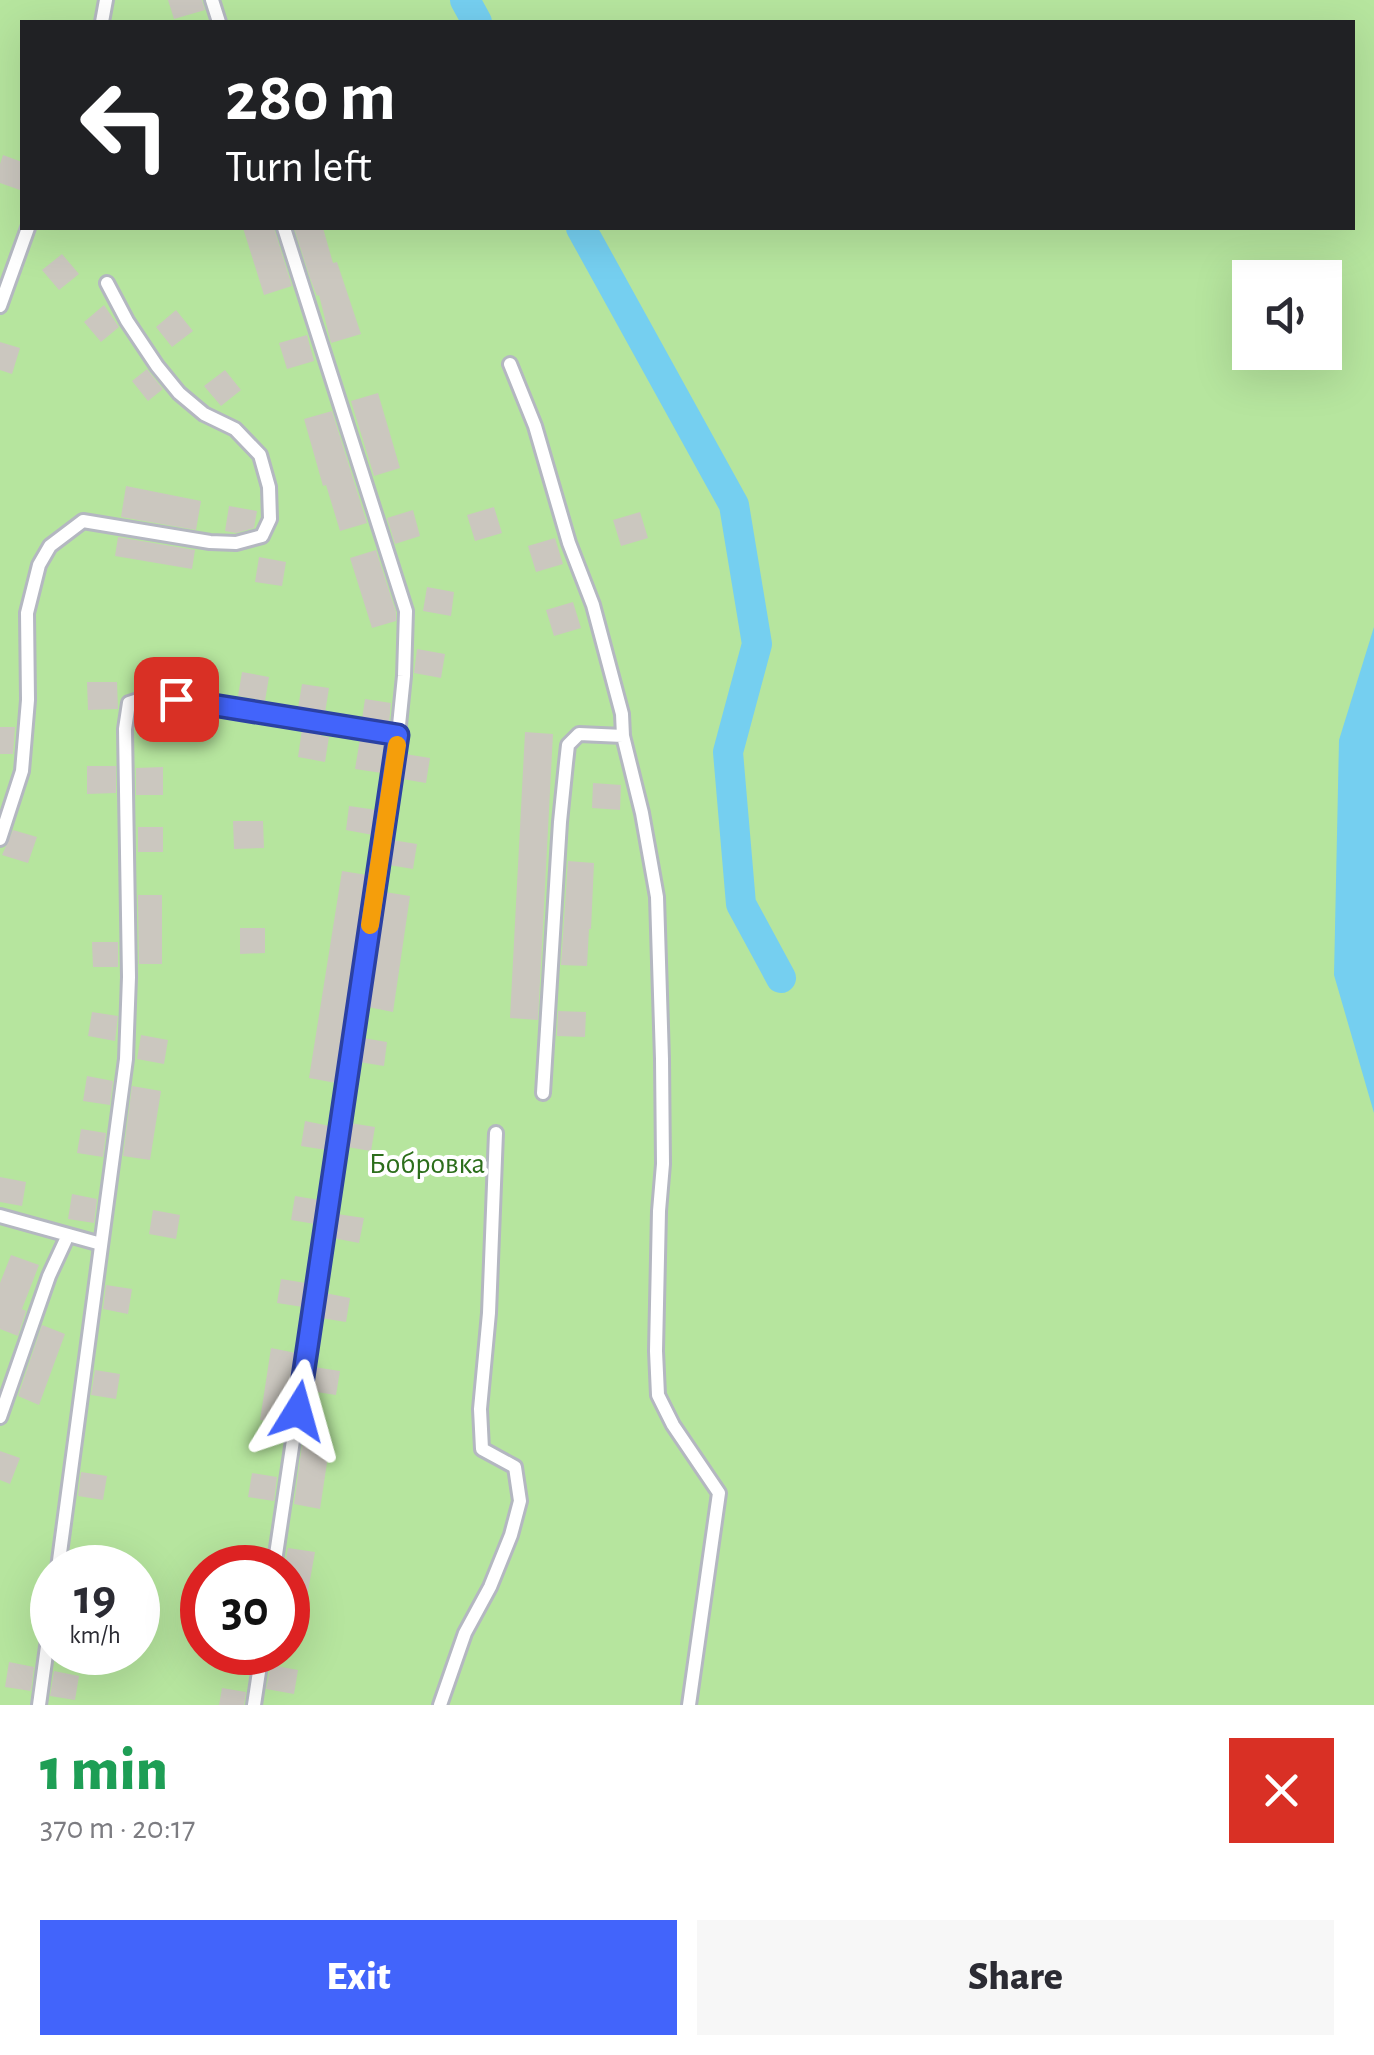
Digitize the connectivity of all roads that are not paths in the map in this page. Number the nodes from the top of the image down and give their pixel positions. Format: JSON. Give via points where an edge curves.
{"nodes":[{"id":1,"x":27,"y":230,"type":"edge"},
{"id":2,"x":285,"y":230,"type":"edge"},
{"id":3,"x":108,"y":283,"type":"dead end"},
{"id":4,"x":0,"y":306,"type":"edge"},
{"id":5,"x":510,"y":364,"type":"dead end"},
{"id":6,"x":398,"y":735,"type":"junction"},
{"id":7,"x":623,"y":736,"type":"junction"},
{"id":8,"x":0,"y":840,"type":"edge"},
{"id":9,"x":543,"y":1093,"type":"dead end"},
{"id":10,"x":496,"y":1133,"type":"dead end"},
{"id":11,"x":0,"y":1216,"type":"edge"},
{"id":12,"x":68,"y":1235,"type":"junction"},
{"id":13,"x":101,"y":1244,"type":"junction"},
{"id":14,"x":0,"y":1417,"type":"edge"},
{"id":15,"x":61,"y":1545,"type":"edge"},
{"id":16,"x":277,"y":1545,"type":"edge"},
{"id":17,"x":43,"y":1675,"type":"edge"},
{"id":18,"x":259,"y":1675,"type":"edge"},
{"id":19,"x":39,"y":1705,"type":"edge"},
{"id":20,"x":254,"y":1705,"type":"edge"},
{"id":21,"x":440,"y":1705,"type":"edge"},
{"id":22,"x":689,"y":1705,"type":"edge"}],
"edges":[{"from":1,"to":4,"type":"street"},
{"from":2,"to":6,"type":"street","via":[[406,611]]},
{"from":3,"to":8,"type":"street","via":[[127,322],[179,393],[260,454],[270,519],[262,536],[236,543],[84,521],[50,546],[28,612],[22,771]]},
{"from":5,"to":7,"type":"street","via":[[593,605]]},
{"from":6,"to":13,"type":"street","via":[[202,702],[150,696],[129,702],[126,1059]]},
{"from":6,"to":16,"type":"street"},
{"from":7,"to":9,"type":"street","via":[[579,734],[568,745]]},
{"from":7,"to":22,"type":"street","via":[[656,897],[663,1164],[658,1395],[719,1493]]},
{"from":10,"to":21,"type":"street","via":[[482,1449],[515,1467],[520,1502]]},
{"from":11,"to":12,"type":"street"},
{"from":12,"to":13,"type":"street"},
{"from":12,"to":14,"type":"street"},
{"from":13,"to":15,"type":"street"},
{"from":17,"to":19,"type":"street"},
{"from":18,"to":20,"type":"street"}]}
